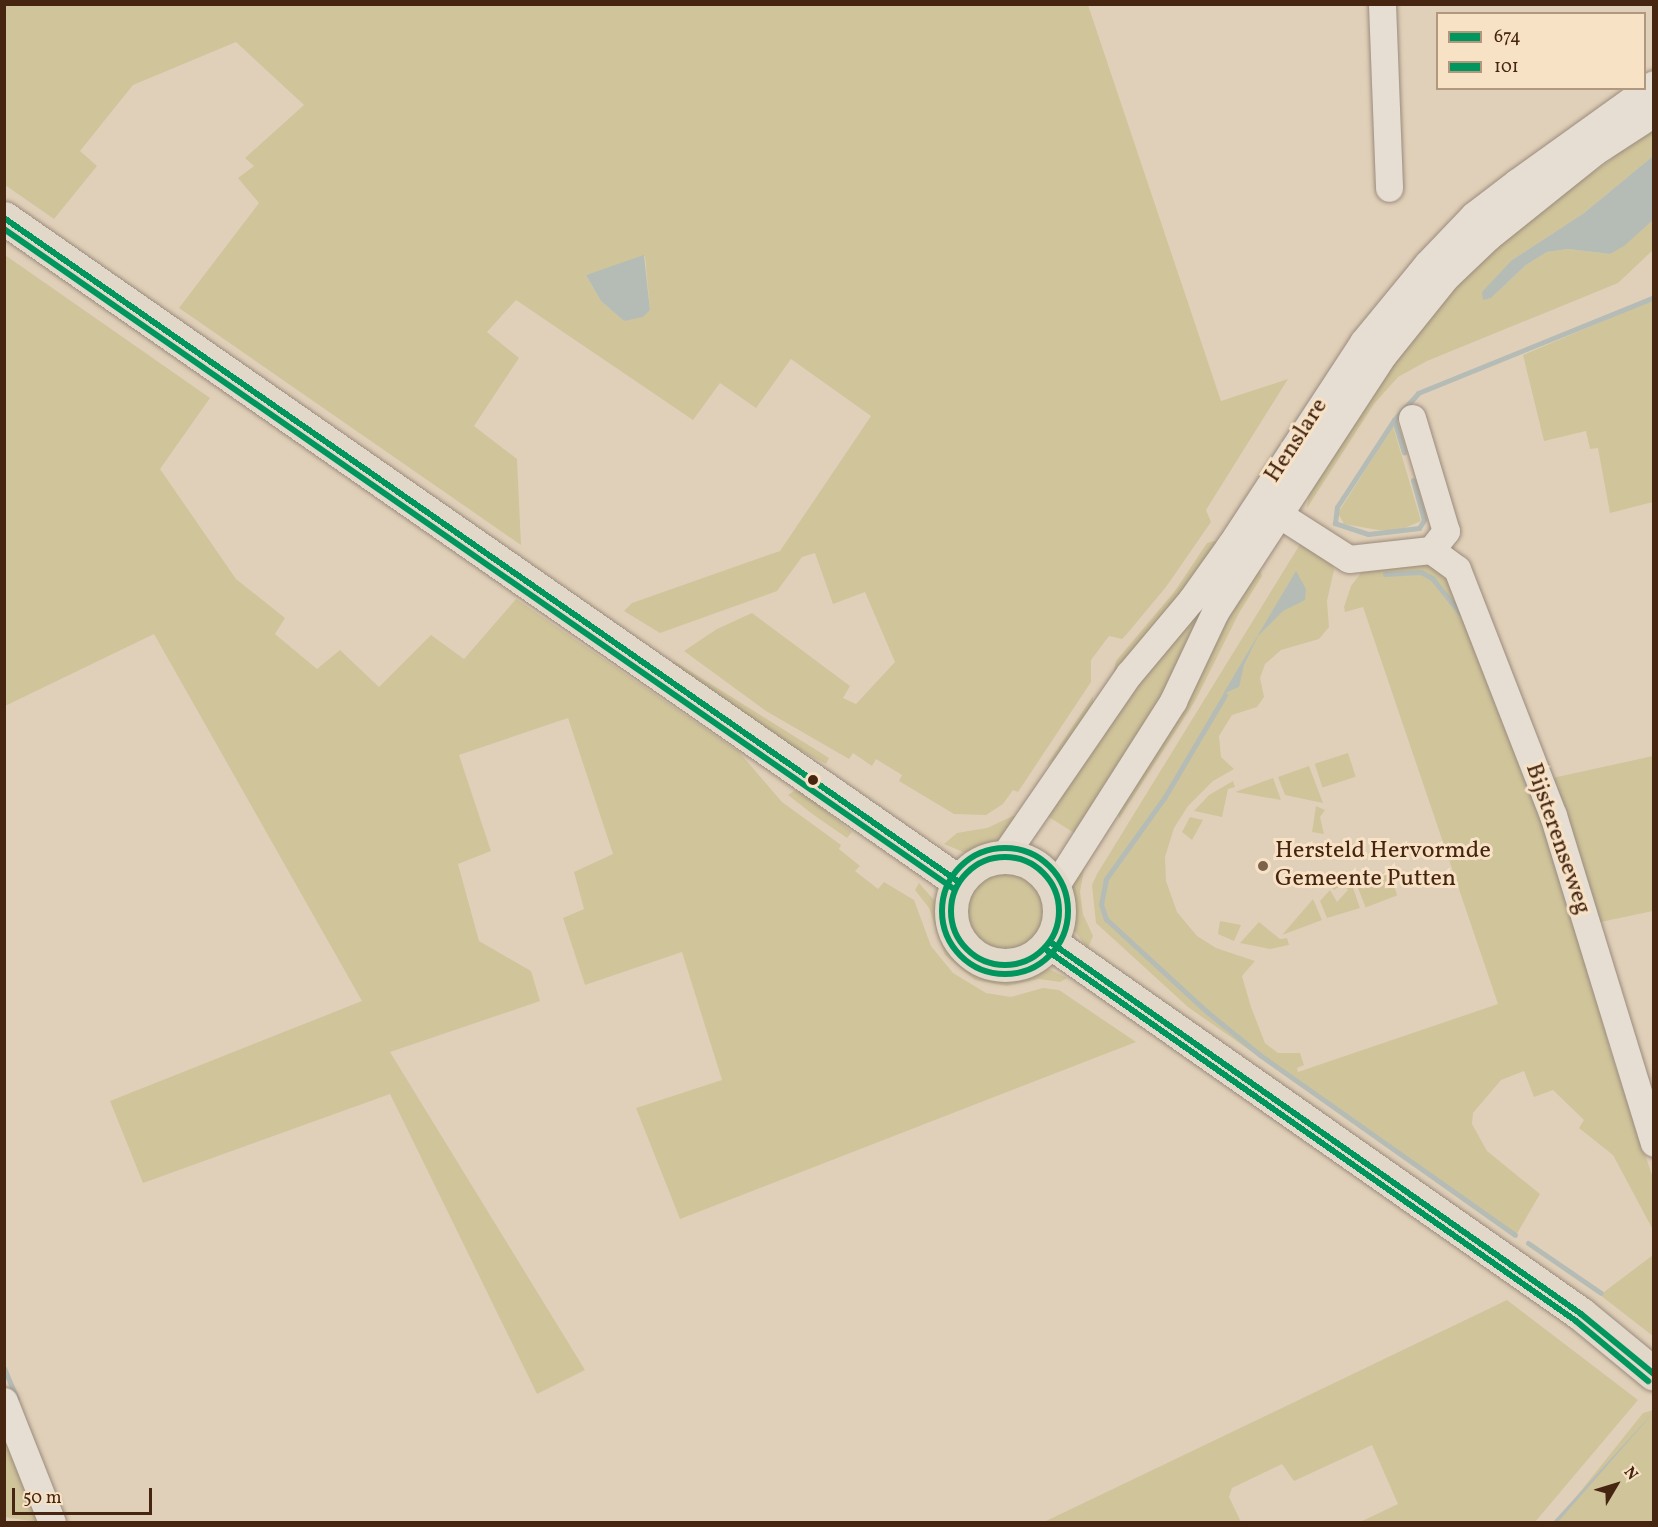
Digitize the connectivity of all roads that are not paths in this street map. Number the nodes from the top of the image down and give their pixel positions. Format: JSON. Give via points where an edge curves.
{"nodes":[{"id":1,"x":1382,"y":4,"type":"edge"},
{"id":2,"x":1645,"y":90,"type":"edge"},
{"id":3,"x":1653,"y":113,"type":"edge"},
{"id":4,"x":1389,"y":188,"type":"dead end"},
{"id":5,"x":4,"y":218,"type":"edge"},
{"id":6,"x":1412,"y":418,"type":"dead end"},
{"id":7,"x":1258,"y":501,"type":"junction"},
{"id":8,"x":1281,"y":516,"type":"junction"},
{"id":9,"x":1431,"y":550,"type":"junction"},
{"id":10,"x":1003,"y":857,"type":"junction"},
{"id":11,"x":959,"y":882,"type":"junction"},
{"id":12,"x":1054,"y":888,"type":"junction"},
{"id":13,"x":1050,"y":942,"type":"junction"},
{"id":14,"x":1653,"y":1143,"type":"edge"},
{"id":15,"x":1653,"y":1374,"type":"edge"},
{"id":16,"x":4,"y":1401,"type":"edge"},
{"id":17,"x":52,"y":1522,"type":"edge"}],
"edges":[{"from":1,"to":4,"type":"street"},
{"from":2,"to":7,"type":"street","name":"Henslare","via":[[1491,202],[1427,264],[1363,342]]},
{"from":3,"to":8,"type":"street","name":"Henslare","via":[[1593,152],[1532,200],[1446,277],[1384,354]]},
{"from":5,"to":11,"type":"main road"},
{"from":6,"to":9,"type":"street","via":[[1446,531]]},
{"from":7,"to":8,"type":"street"},
{"from":7,"to":10,"type":"street","name":"Henslare","via":[[1191,600],[1129,674]]},
{"from":8,"to":9,"type":"street","via":[[1349,559]]},
{"from":8,"to":12,"type":"street","name":"Henslare","via":[[1215,612],[1173,701]]},
{"from":9,"to":14,"type":"street","name":"Bijsterenseweg","via":[[1457,569],[1553,815]]},
{"from":10,"to":11,"type":"main road","via":[[986,860]]},
{"from":10,"to":12,"type":"main road","via":[[1033,866]]},
{"from":11,"to":13,"type":"main road","via":[[951,905],[954,928],[966,949],[986,962],[1010,965],[1032,958]]},
{"from":12,"to":13,"type":"main road","via":[[1059,906]]},
{"from":13,"to":15,"type":"main road","via":[[1581,1314]]},
{"from":16,"to":17,"type":"street"}]}
